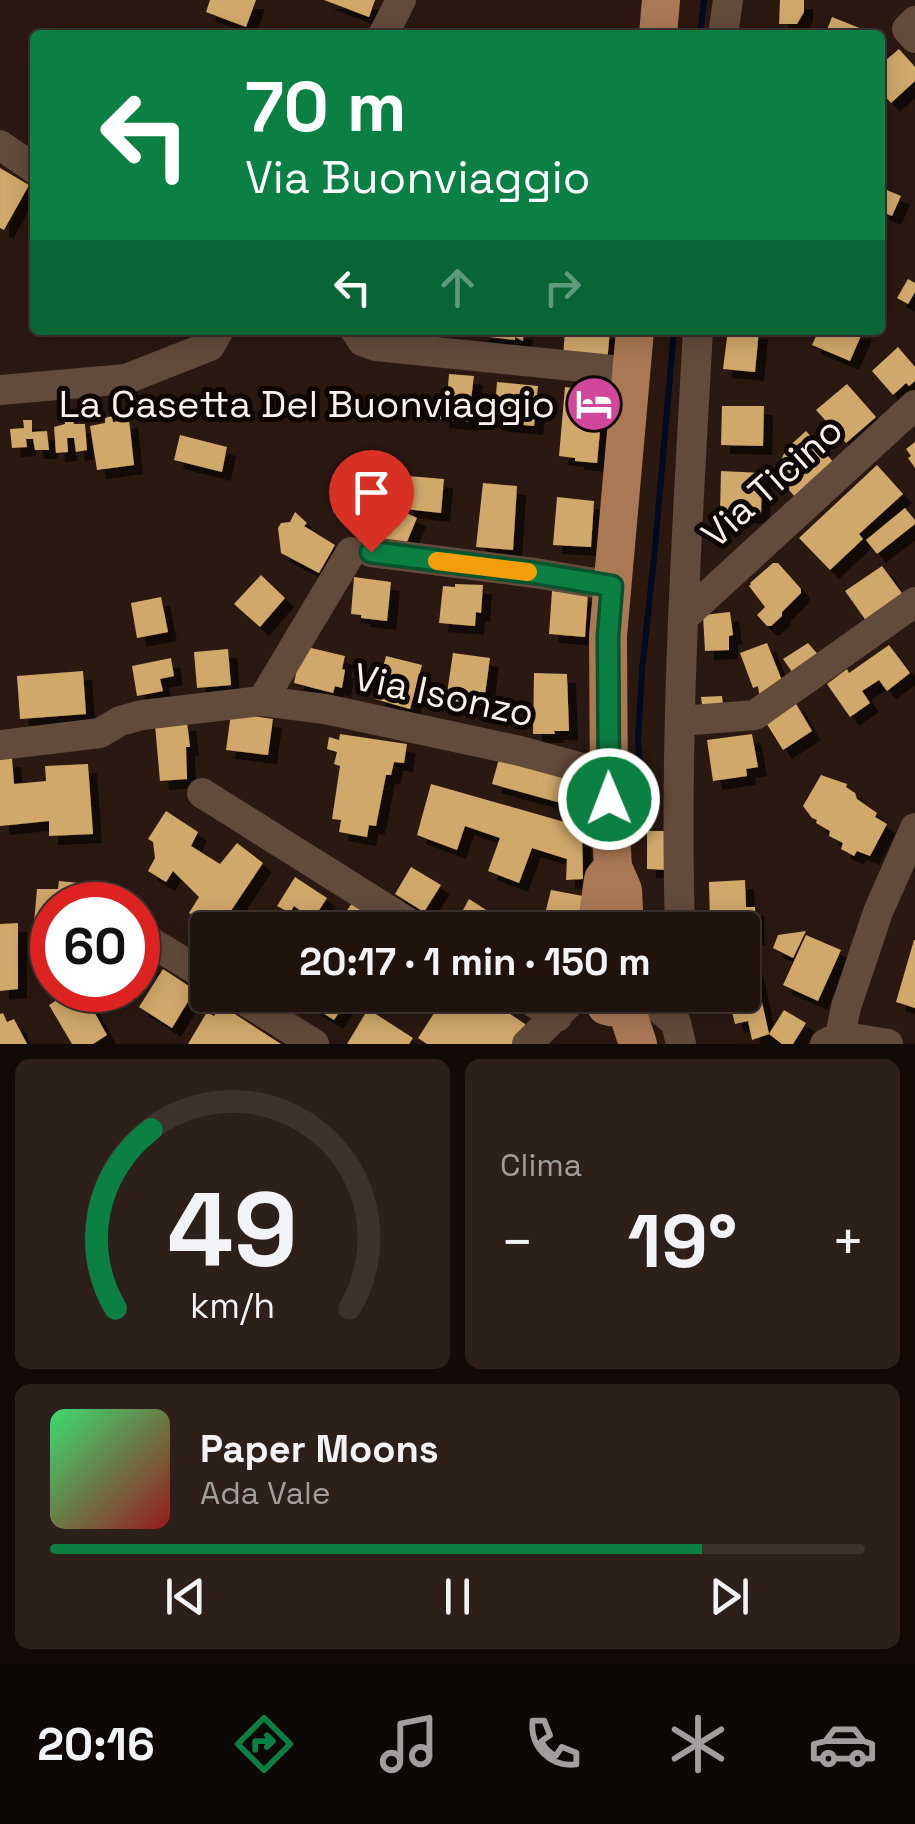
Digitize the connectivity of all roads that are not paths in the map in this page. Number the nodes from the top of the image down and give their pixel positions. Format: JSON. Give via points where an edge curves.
{"nodes":[{"id":1,"x":401,"y":0,"type":"edge"},
{"id":2,"x":661,"y":0,"type":"edge"},
{"id":3,"x":728,"y":0,"type":"edge"},
{"id":4,"x":915,"y":22,"type":"edge"},
{"id":5,"x":386,"y":30,"type":"edge"},
{"id":6,"x":658,"y":30,"type":"edge"},
{"id":7,"x":724,"y":30,"type":"edge"},
{"id":8,"x":915,"y":38,"type":"edge"},
{"id":9,"x":0,"y":145,"type":"edge"},
{"id":10,"x":30,"y":166,"type":"edge"},
{"id":11,"x":216,"y":335,"type":"edge"},
{"id":12,"x":358,"y":335,"type":"edge"},
{"id":13,"x":635,"y":335,"type":"edge"},
{"id":14,"x":698,"y":335,"type":"edge"},
{"id":15,"x":632,"y":372,"type":"junction"},
{"id":16,"x":0,"y":390,"type":"edge"},
{"id":17,"x":915,"y":405,"type":"edge"},
{"id":18,"x":612,"y":586,"type":"junction"},
{"id":19,"x":915,"y":602,"type":"edge"},
{"id":20,"x":684,"y":617,"type":"junction"},
{"id":21,"x":262,"y":701,"type":"junction"},
{"id":22,"x":680,"y":721,"type":"junction"},
{"id":23,"x":0,"y":745,"type":"edge"},
{"id":24,"x":608,"y":775,"type":"junction"},
{"id":25,"x":202,"y":793,"type":"dead end"},
{"id":26,"x":915,"y":828,"type":"edge"},
{"id":27,"x":614,"y":867,"type":"junction"},
{"id":28,"x":391,"y":912,"type":"edge"},
{"id":29,"x":598,"y":912,"type":"edge"},
{"id":30,"x":625,"y":912,"type":"edge"},
{"id":31,"x":680,"y":912,"type":"edge"},
{"id":32,"x":160,"y":948,"type":"edge"},
{"id":33,"x":190,"y":967,"type":"edge"},
{"id":34,"x":263,"y":1012,"type":"edge"},
{"id":35,"x":549,"y":1012,"type":"edge"},
{"id":36,"x":592,"y":1012,"type":"edge"},
{"id":37,"x":632,"y":1012,"type":"edge"},
{"id":38,"x":635,"y":1012,"type":"edge"},
{"id":39,"x":557,"y":1017,"type":"junction"},
{"id":40,"x":833,"y":1040,"type":"edge"},
{"id":41,"x":314,"y":1044,"type":"edge"},
{"id":42,"x":528,"y":1044,"type":"edge"},
{"id":43,"x":616,"y":1044,"type":"edge"},
{"id":44,"x":638,"y":1044,"type":"edge"},
{"id":45,"x":888,"y":1044,"type":"edge"}],
"edges":[{"from":1,"to":5,"type":"street"},
{"from":2,"to":6,"type":"main road"},
{"from":3,"to":7,"type":"street"},
{"from":4,"to":8,"type":"street","via":[[907,29]]},
{"from":9,"to":10,"type":"street"},
{"from":11,"to":16,"type":"street","via":[[210,346],[126,378]]},
{"from":12,"to":15,"type":"street","via":[[376,346]]},
{"from":13,"to":15,"type":"main road"},
{"from":14,"to":20,"type":"street"},
{"from":15,"to":18,"type":"main road"},
{"from":17,"to":20,"type":"street","name":"Via Ticino"},
{"from":18,"to":21,"type":"street","via":[[361,552]]},
{"from":18,"to":24,"type":"main road"},
{"from":19,"to":22,"type":"street","via":[[754,715]]},
{"from":20,"to":22,"type":"street"},
{"from":21,"to":23,"type":"street","name":"Via Isonzo","via":[[142,715],[100,733]]},
{"from":21,"to":24,"type":"street","name":"Via Isonzo","via":[[520,750]]},
{"from":22,"to":31,"type":"street"},
{"from":24,"to":27,"type":"main road"},
{"from":25,"to":28,"type":"street"},
{"from":26,"to":40,"type":"street"},
{"from":27,"to":29,"type":"main road","via":[[602,879]]},
{"from":27,"to":30,"type":"main road"},
{"from":32,"to":33,"type":"street"},
{"from":34,"to":41,"type":"street"},
{"from":35,"to":39,"type":"street"},
{"from":36,"to":39,"type":"street"},
{"from":37,"to":43,"type":"main road"},
{"from":38,"to":44,"type":"main road"},
{"from":39,"to":42,"type":"street"},
{"from":40,"to":45,"type":"street"}]}
